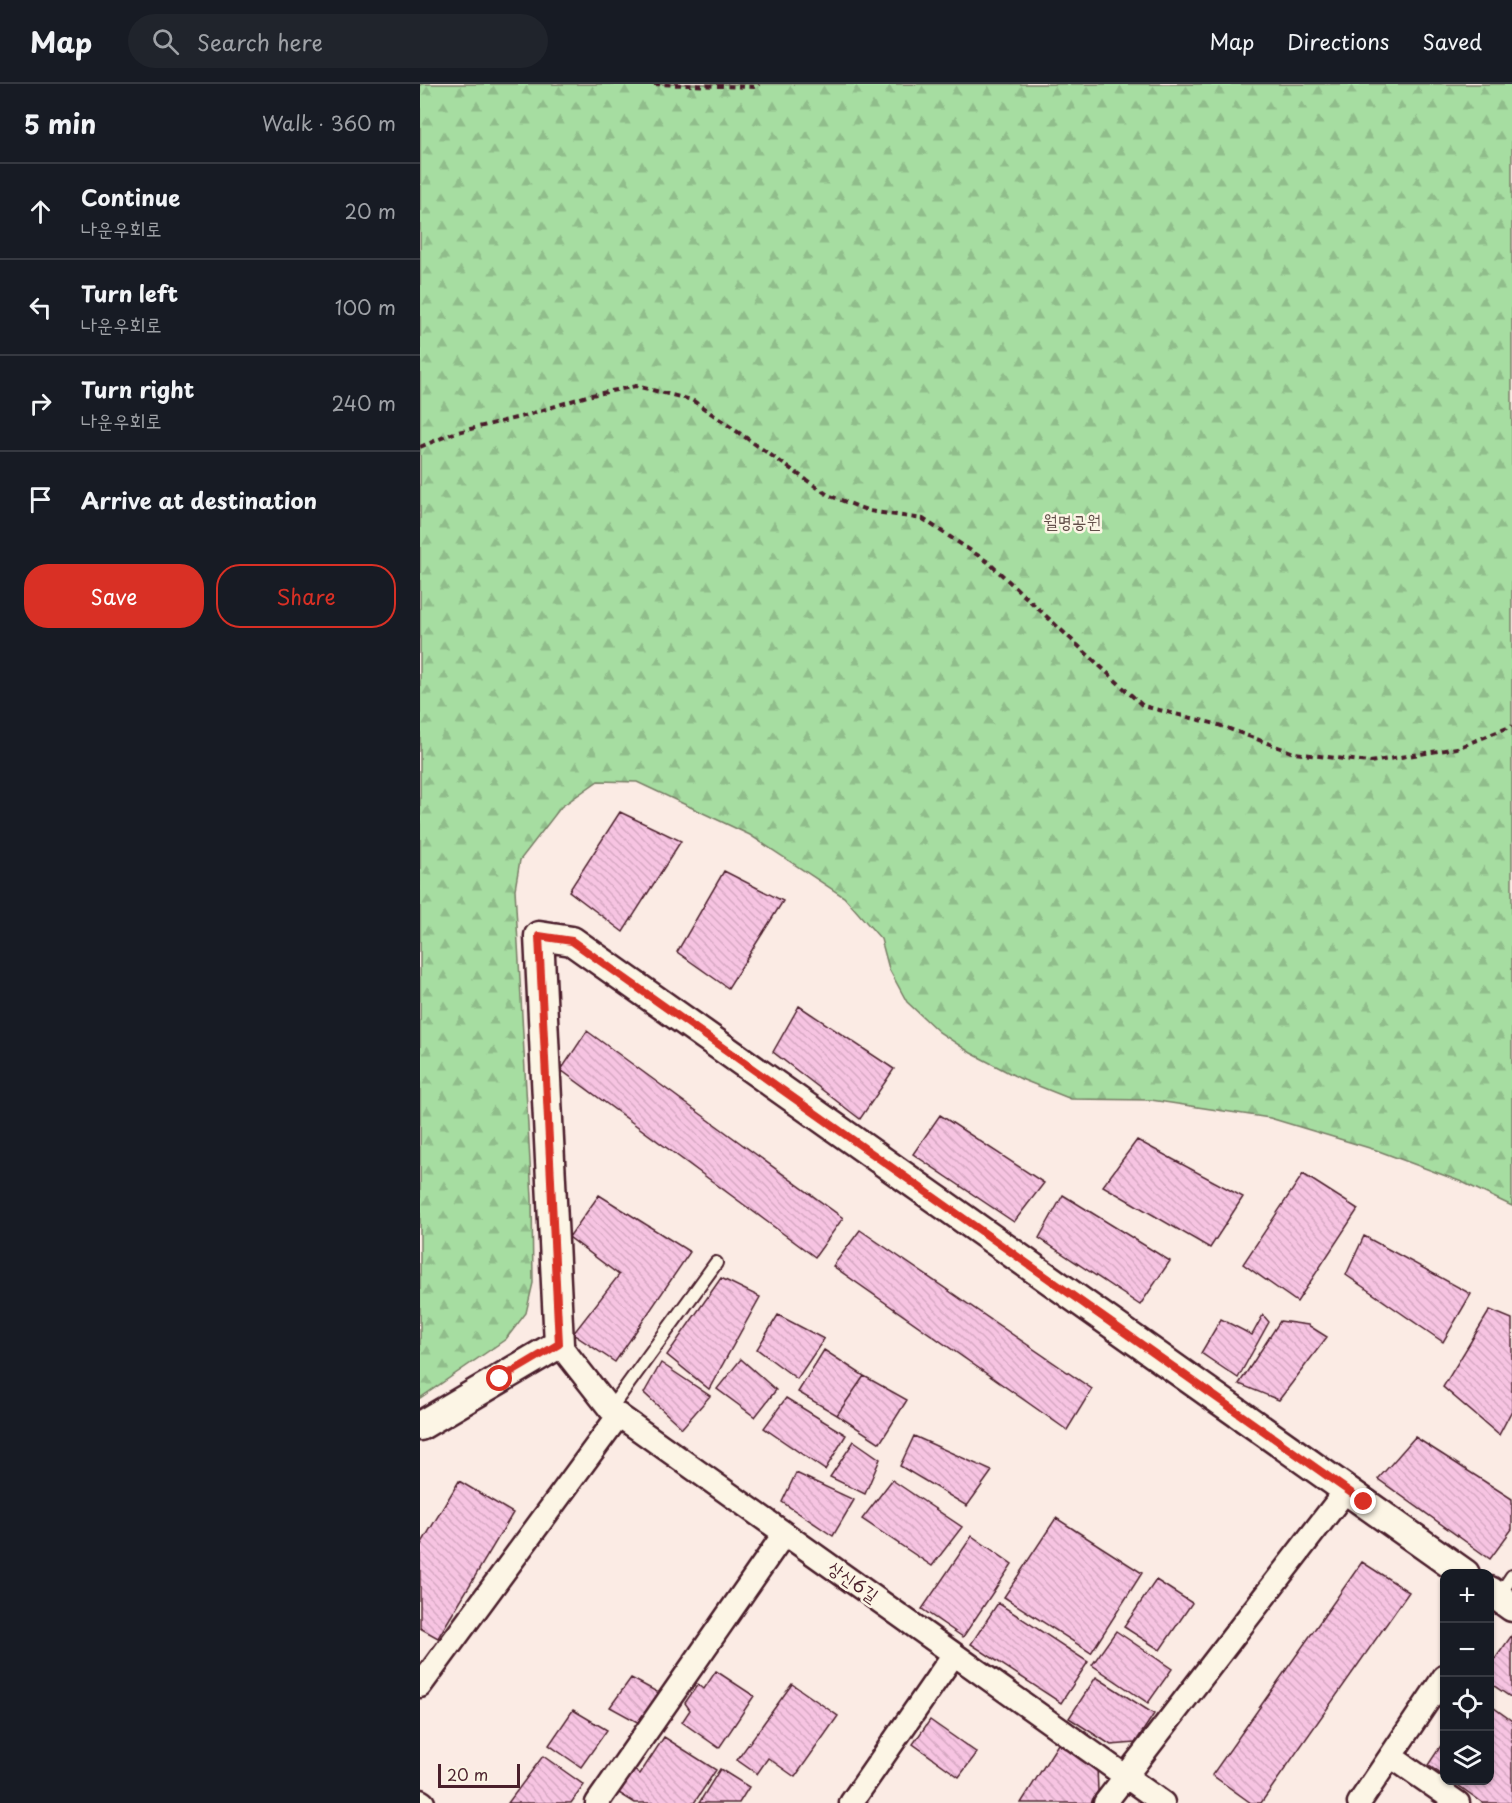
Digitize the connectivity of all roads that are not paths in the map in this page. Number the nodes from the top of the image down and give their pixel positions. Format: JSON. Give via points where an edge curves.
{"nodes":[{"id":1,"x":716,"y":1263,"type":"dead end"},
{"id":2,"x":559,"y":1344,"type":"junction"},
{"id":3,"x":614,"y":1412,"type":"junction"},
{"id":4,"x":420,"y":1426,"type":"edge"},
{"id":5,"x":1347,"y":1489,"type":"junction"},
{"id":6,"x":784,"y":1534,"type":"junction"},
{"id":7,"x":1458,"y":1569,"type":"edge"},
{"id":8,"x":954,"y":1654,"type":"junction"},
{"id":9,"x":1440,"y":1683,"type":"edge"},
{"id":10,"x":420,"y":1686,"type":"edge"},
{"id":11,"x":1392,"y":1757,"type":"junction"},
{"id":12,"x":1124,"y":1776,"type":"junction"},
{"id":13,"x":597,"y":1803,"type":"edge"},
{"id":14,"x":851,"y":1803,"type":"edge"},
{"id":15,"x":1105,"y":1803,"type":"edge"},
{"id":16,"x":1163,"y":1803,"type":"edge"},
{"id":17,"x":1359,"y":1803,"type":"edge"},
{"id":18,"x":1458,"y":1803,"type":"edge"}],
"edges":[{"from":1,"to":3,"type":"lane"},
{"from":2,"to":3,"type":"street","name":"상신6길"},
{"from":2,"to":4,"type":"street"},
{"from":2,"to":5,"type":"street","via":[[539,936],[572,941]]},
{"from":3,"to":6,"type":"street","name":"상신6길"},
{"from":3,"to":10,"type":"street"},
{"from":5,"to":7,"type":"street"},
{"from":5,"to":12,"type":"street"},
{"from":6,"to":8,"type":"street","name":"상신6길"},
{"from":6,"to":13,"type":"street"},
{"from":8,"to":12,"type":"street","name":"상신6길"},
{"from":8,"to":14,"type":"street"},
{"from":9,"to":11,"type":"street"},
{"from":11,"to":17,"type":"street"},
{"from":11,"to":18,"type":"street"},
{"from":12,"to":15,"type":"street"},
{"from":12,"to":16,"type":"street","name":"상신6길"}]}
